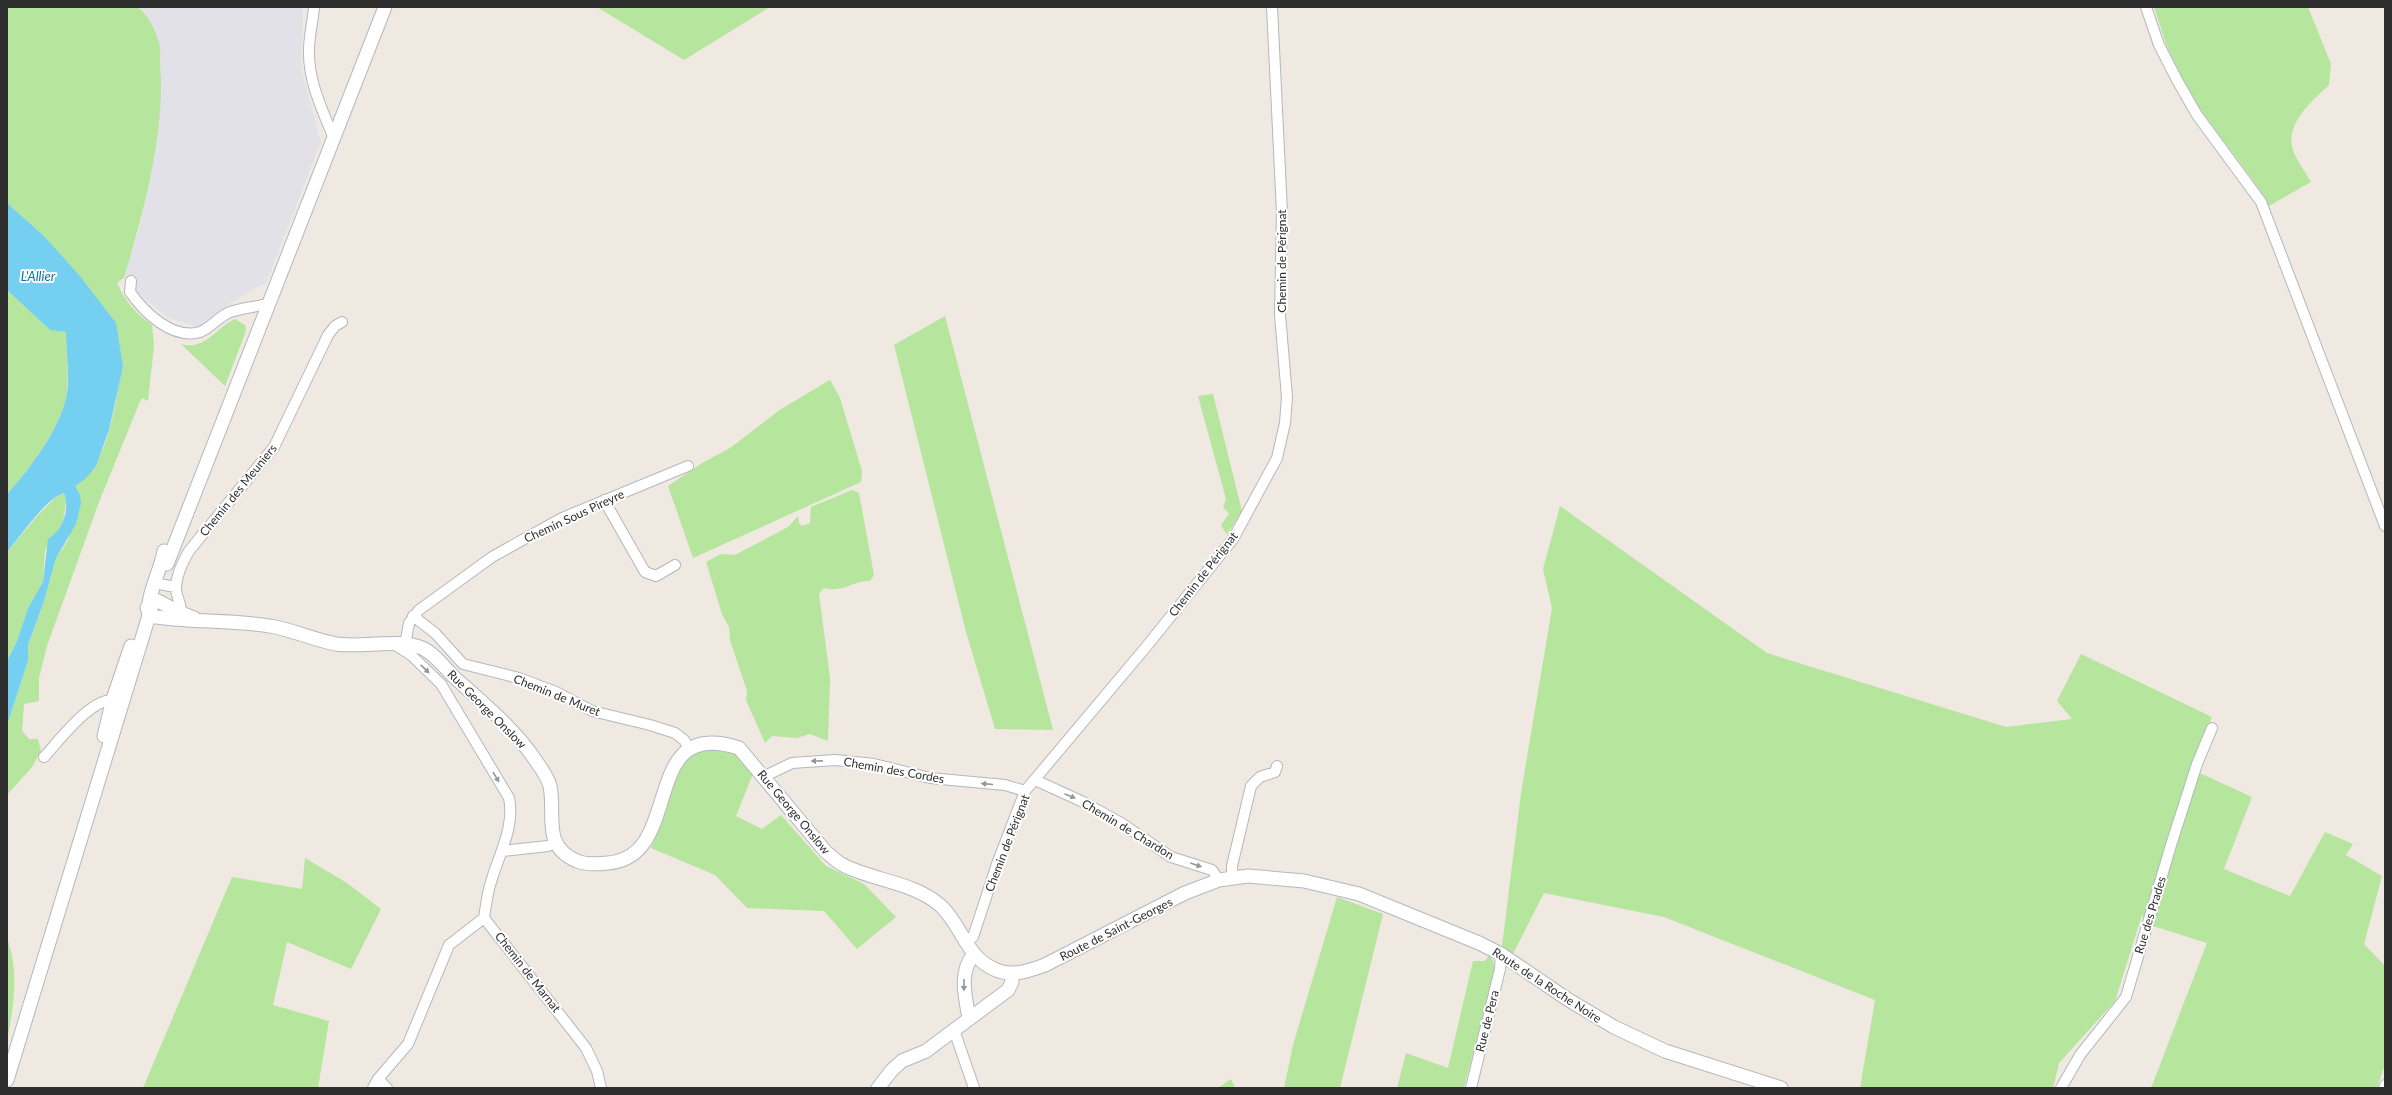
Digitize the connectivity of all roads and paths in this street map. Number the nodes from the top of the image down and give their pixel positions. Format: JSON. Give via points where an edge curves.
{"nodes":[{"id":1,"x":314,"y":7,"type":"edge"},
{"id":2,"x":385,"y":7,"type":"edge"},
{"id":3,"x":1272,"y":7,"type":"edge"},
{"id":4,"x":2146,"y":7,"type":"edge"},
{"id":5,"x":333,"y":136,"type":"junction"},
{"id":6,"x":132,"y":281,"type":"dead end"},
{"id":7,"x":266,"y":304,"type":"junction"},
{"id":8,"x":342,"y":322,"type":"dead end"},
{"id":9,"x":225,"y":413,"type":"junction"},
{"id":10,"x":688,"y":466,"type":"dead end"},
{"id":11,"x":604,"y":500,"type":"junction"},
{"id":12,"x":2385,"y":526,"type":"edge"},
{"id":13,"x":675,"y":565,"type":"dead end"},
{"id":14,"x":159,"y":584,"type":"junction"},
{"id":15,"x":176,"y":587,"type":"junction"},
{"id":16,"x":148,"y":609,"type":"junction"},
{"id":17,"x":413,"y":616,"type":"junction"},
{"id":18,"x":180,"y":617,"type":"junction"},
{"id":19,"x":400,"y":645,"type":"junction"},
{"id":20,"x":118,"y":701,"type":"junction"},
{"id":21,"x":2212,"y":728,"type":"dead end"},
{"id":22,"x":689,"y":748,"type":"junction"},
{"id":23,"x":44,"y":757,"type":"dead end"},
{"id":24,"x":1277,"y":766,"type":"dead end"},
{"id":25,"x":765,"y":776,"type":"junction"},
{"id":26,"x":1035,"y":780,"type":"junction"},
{"id":27,"x":1025,"y":791,"type":"junction"},
{"id":28,"x":555,"y":843,"type":"junction"},
{"id":29,"x":502,"y":851,"type":"junction"},
{"id":30,"x":1232,"y":877,"type":"junction"},
{"id":31,"x":1218,"y":880,"type":"junction"},
{"id":32,"x":484,"y":918,"type":"junction"},
{"id":33,"x":964,"y":939,"type":"junction"},
{"id":34,"x":973,"y":954,"type":"junction"},
{"id":35,"x":1501,"y":954,"type":"junction"},
{"id":36,"x":1012,"y":974,"type":"junction"},
{"id":37,"x":969,"y":1018,"type":"junction"},
{"id":38,"x":954,"y":1030,"type":"junction"},
{"id":39,"x":378,"y":1079,"type":"junction"},
{"id":40,"x":7,"y":1080,"type":"edge"},
{"id":41,"x":1754,"y":1083,"type":"edge"},
{"id":42,"x":2385,"y":1085,"type":"edge"},
{"id":43,"x":373,"y":1088,"type":"edge"},
{"id":44,"x":387,"y":1088,"type":"edge"},
{"id":45,"x":601,"y":1088,"type":"edge"},
{"id":46,"x":878,"y":1088,"type":"edge"},
{"id":47,"x":974,"y":1088,"type":"edge"},
{"id":48,"x":1471,"y":1088,"type":"edge"},
{"id":49,"x":1780,"y":1088,"type":"edge"},
{"id":50,"x":2061,"y":1088,"type":"edge"},
{"id":51,"x":2384,"y":1088,"type":"edge"}],
"edges":[{"from":1,"to":5,"type":"street","via":[[309,51],[312,76]]},
{"from":2,"to":5,"type":"street"},
{"from":3,"to":26,"type":"street","name":"Chemin de Pérignat","via":[[1282,212],[1280,315],[1287,397],[1285,423],[1277,458],[1233,539]]},
{"from":4,"to":12,"type":"street","via":[[2159,45],[2187,97],[2261,202]]},
{"from":5,"to":7,"type":"street"},
{"from":6,"to":7,"type":"street","via":[[130,292],[139,306],[164,325],[185,334],[200,332],[229,312]]},
{"from":7,"to":9,"type":"street"},
{"from":8,"to":15,"type":"street","name":"Chemin des Meuniers","via":[[328,335],[274,447],[189,551],[180,567]]},
{"from":9,"to":14,"type":"street"},
{"from":9,"to":16,"type":"street","via":[[164,551]]},
{"from":10,"to":11,"type":"street","name":"Chemin Sous Pireyre"},
{"from":11,"to":13,"type":"street","via":[[645,572],[656,576]]},
{"from":11,"to":17,"type":"street","name":"Chemin Sous Pireyre","via":[[537,531],[492,557]]},
{"from":14,"to":15,"type":"street"},
{"from":14,"to":16,"type":"street"},
{"from":15,"to":18,"type":"street","name":"Chemin des Meuniers","via":[[183,609]]},
{"from":16,"to":18,"type":"street","name":"Rue George Onslow"},
{"from":16,"to":18,"type":"street"},
{"from":16,"to":20,"type":"street"},
{"from":17,"to":19,"type":"street"},
{"from":17,"to":22,"type":"street","name":"Chemin de Muret","via":[[434,633],[462,664],[519,678],[556,692],[592,711],[675,733]]},
{"from":18,"to":19,"type":"street","name":"Rue George Onslow","via":[[274,627],[335,644]]},
{"from":19,"to":28,"type":"street","name":"Rue George Onslow","via":[[428,651],[519,738],[549,784]]},
{"from":19,"to":29,"type":"street","one_way":true,"via":[[441,684],[509,798],[510,826]]},
{"from":20,"to":23,"type":"street","via":[[92,706]]},
{"from":20,"to":40,"type":"street"},
{"from":21,"to":50,"type":"street","name":"Rue des Prades","via":[[2170,845],[2126,996],[2080,1055]]},
{"from":22,"to":25,"type":"street","name":"Rue George Onslow","via":[[709,743],[723,743],[739,748]]},
{"from":22,"to":28,"type":"street","via":[[676,763],[644,846],[633,856],[618,862],[578,862]]},
{"from":24,"to":30,"type":"street","via":[[1275,772],[1260,777],[1251,786],[1232,866]]},
{"from":27,"to":25,"type":"street","name":"Chemin des Cordes","one_way":true,"via":[[1005,785],[930,778],[874,764],[836,760],[792,763]]},
{"from":25,"to":33,"type":"street","name":"Rue George Onslow","via":[[826,852],[842,864],[924,895],[941,907]]},
{"from":26,"to":27,"type":"street","name":"Chemin de Pérignat"},
{"from":26,"to":31,"type":"street","name":"Chemin de Chardon","one_way":true,"via":[[1121,823],[1171,856],[1212,870]]},
{"from":27,"to":33,"type":"street","name":"Chemin de Pérignat","via":[[973,937]]},
{"from":28,"to":29,"type":"street"},
{"from":29,"to":32,"type":"street","via":[[490,883]]},
{"from":30,"to":31,"type":"street","name":"Route de la Roche Noire"},
{"from":30,"to":35,"type":"street","name":"Route de la Roche Noire","via":[[1304,881],[1359,894],[1410,913]]},
{"from":31,"to":36,"type":"street","name":"Route de Saint-Georges","via":[[1186,893],[1046,965]]},
{"from":32,"to":39,"type":"street","via":[[449,945],[408,1044]]},
{"from":32,"to":45,"type":"street","name":"Chemin de Marnat","via":[[586,1048],[597,1071]]},
{"from":33,"to":34,"type":"street","name":"Rue George Onslow"},
{"from":34,"to":36,"type":"street","via":[[990,967]]},
{"from":34,"to":37,"type":"street","one_way":true,"via":[[967,962],[963,986]]},
{"from":35,"to":41,"type":"street","name":"Route de la Roche Noire","via":[[1566,999],[1614,1027],[1666,1051]]},
{"from":35,"to":48,"type":"street","name":"Rue de Pera","via":[[1500,969]]},
{"from":36,"to":37,"type":"street","via":[[1008,990]]},
{"from":37,"to":38,"type":"street"},
{"from":38,"to":46,"type":"street","via":[[926,1051],[902,1061]]},
{"from":38,"to":47,"type":"street"},
{"from":39,"to":43,"type":"street"},
{"from":39,"to":44,"type":"street"},
{"from":41,"to":49,"type":"street","name":"Route de la Roche Noire"},
{"from":42,"to":51,"type":"street"}]}
